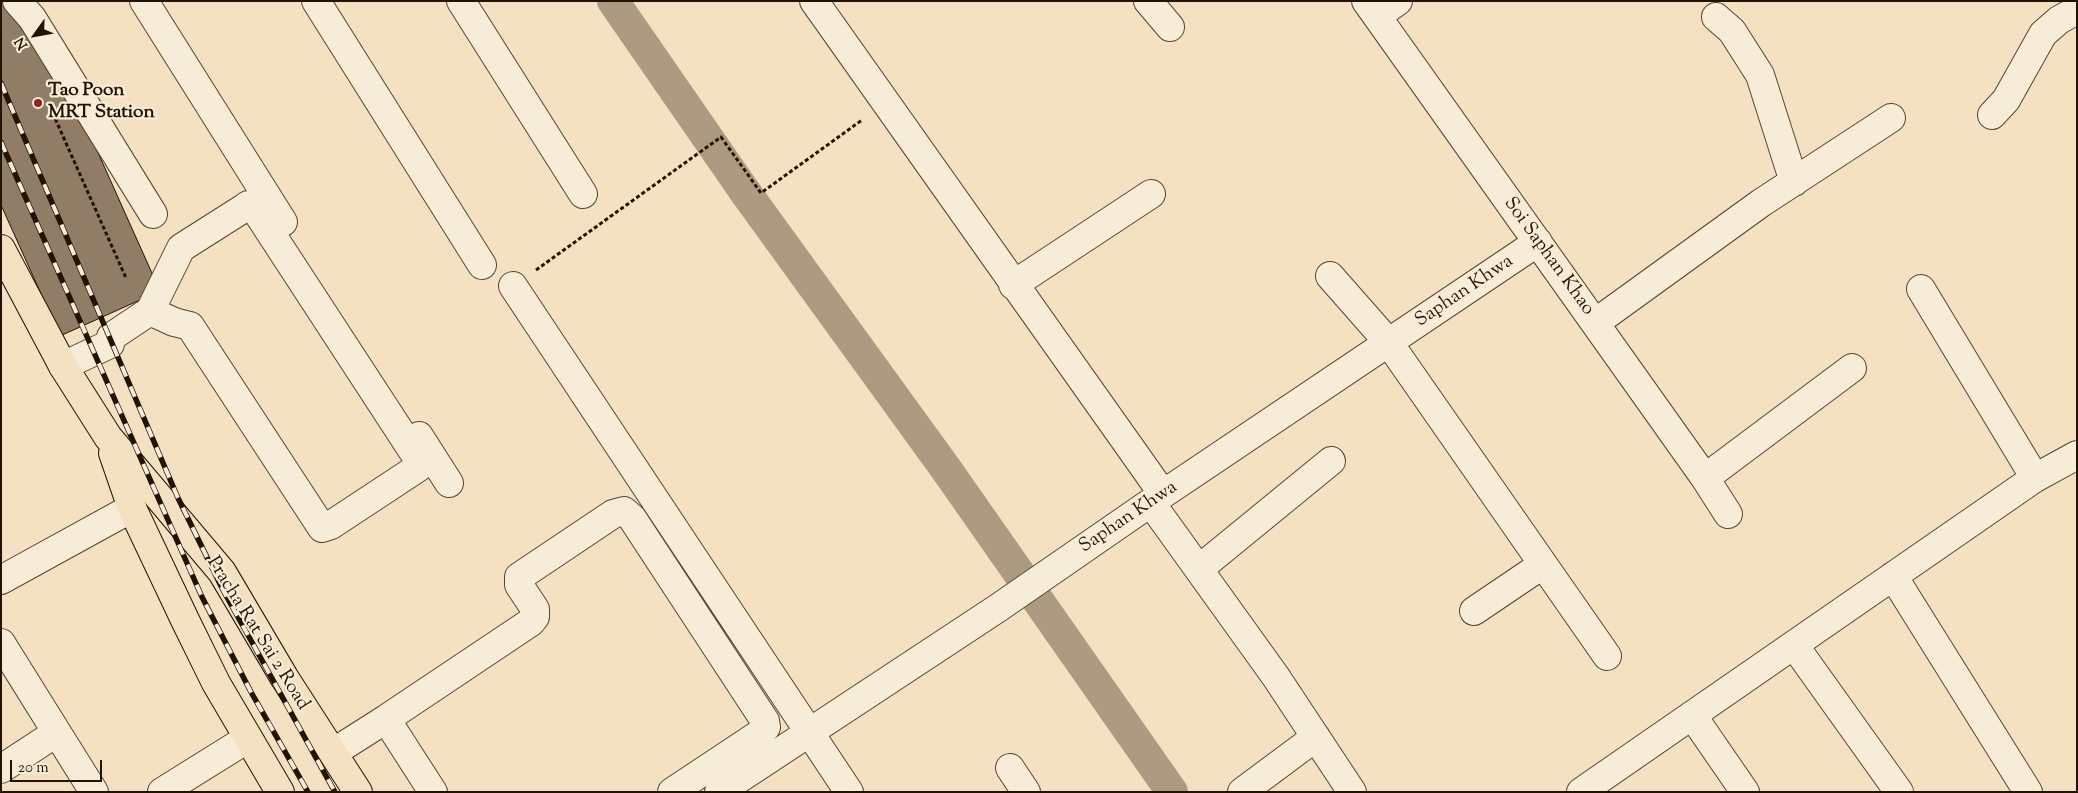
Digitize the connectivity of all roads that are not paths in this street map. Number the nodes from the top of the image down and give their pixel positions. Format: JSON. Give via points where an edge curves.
{"nodes":[{"id":1,"x":7,"y":1,"type":"edge"},
{"id":2,"x":17,"y":1,"type":"edge"},
{"id":3,"x":144,"y":1,"type":"edge"},
{"id":4,"x":316,"y":1,"type":"edge"},
{"id":5,"x":461,"y":1,"type":"edge"},
{"id":6,"x":814,"y":1,"type":"edge"},
{"id":7,"x":1148,"y":1,"type":"edge"},
{"id":8,"x":1,"y":3,"type":"edge"},
{"id":9,"x":1380,"y":6,"type":"edge"},
{"id":10,"x":2077,"y":10,"type":"edge"},
{"id":11,"x":1716,"y":17,"type":"dead end"},
{"id":12,"x":1170,"y":27,"type":"dead end"},
{"id":13,"x":1992,"y":115,"type":"dead end"},
{"id":14,"x":1890,"y":118,"type":"dead end"},
{"id":15,"x":1794,"y":182,"type":"junction"},
{"id":16,"x":583,"y":194,"type":"dead end"},
{"id":17,"x":1151,"y":194,"type":"dead end"},
{"id":18,"x":153,"y":214,"type":"dead end"},
{"id":19,"x":1538,"y":242,"type":"junction"},
{"id":20,"x":1,"y":249,"type":"edge"},
{"id":21,"x":482,"y":265,"type":"dead end"},
{"id":22,"x":1330,"y":276,"type":"dead end"},
{"id":23,"x":1013,"y":285,"type":"junction"},
{"id":24,"x":513,"y":286,"type":"road end"},
{"id":25,"x":1921,"y":289,"type":"dead end"},
{"id":26,"x":150,"y":311,"type":"junction"},
{"id":27,"x":1595,"y":323,"type":"junction"},
{"id":28,"x":1389,"y":342,"type":"junction"},
{"id":29,"x":63,"y":366,"type":"junction"},
{"id":30,"x":1852,"y":368,"type":"dead end"},
{"id":31,"x":108,"y":437,"type":"junction"},
{"id":32,"x":2077,"y":455,"type":"edge"},
{"id":33,"x":1331,"y":461,"type":"dead end"},
{"id":34,"x":1705,"y":478,"type":"junction"},
{"id":35,"x":2035,"y":478,"type":"junction"},
{"id":36,"x":449,"y":483,"type":"dead end"},
{"id":37,"x":1157,"y":499,"type":"junction"},
{"id":38,"x":132,"y":508,"type":"junction"},
{"id":39,"x":1728,"y":514,"type":"dead end"},
{"id":40,"x":1542,"y":565,"type":"junction"},
{"id":41,"x":1199,"y":569,"type":"junction"},
{"id":42,"x":1893,"y":576,"type":"junction"},
{"id":43,"x":1,"y":580,"type":"edge"},
{"id":44,"x":1474,"y":611,"type":"dead end"},
{"id":45,"x":1,"y":643,"type":"edge"},
{"id":46,"x":1794,"y":645,"type":"junction"},
{"id":47,"x":1606,"y":656,"type":"dead end"},
{"id":48,"x":1692,"y":715,"type":"junction"},
{"id":49,"x":386,"y":719,"type":"junction"},
{"id":50,"x":809,"y":732,"type":"junction"},
{"id":51,"x":56,"y":733,"type":"junction"},
{"id":52,"x":1316,"y":737,"type":"junction"},
{"id":53,"x":247,"y":739,"type":"junction"},
{"id":54,"x":334,"y":752,"type":"junction"},
{"id":55,"x":1010,"y":768,"type":"dead end"},
{"id":56,"x":1,"y":769,"type":"edge"},
{"id":57,"x":94,"y":792,"type":"edge"},
{"id":58,"x":162,"y":792,"type":"edge"},
{"id":59,"x":280,"y":792,"type":"edge"},
{"id":60,"x":358,"y":792,"type":"edge"},
{"id":61,"x":433,"y":792,"type":"edge"},
{"id":62,"x":672,"y":792,"type":"edge"},
{"id":63,"x":719,"y":792,"type":"edge"},
{"id":64,"x":849,"y":792,"type":"edge"},
{"id":65,"x":1026,"y":792,"type":"edge"},
{"id":66,"x":1242,"y":792,"type":"edge"},
{"id":67,"x":1352,"y":792,"type":"edge"},
{"id":68,"x":1581,"y":792,"type":"edge"},
{"id":69,"x":1745,"y":792,"type":"edge"},
{"id":70,"x":1899,"y":792,"type":"edge"},
{"id":71,"x":2028,"y":792,"type":"edge"}],
"edges":[{"from":1,"to":8,"type":"street"},
{"from":2,"to":18,"type":"street","via":[[32,18]]},
{"from":3,"to":36,"type":"street"},
{"from":4,"to":21,"type":"street"},
{"from":5,"to":16,"type":"street"},
{"from":6,"to":23,"type":"street"},
{"from":7,"to":12,"type":"street"},
{"from":9,"to":19,"type":"street","name":"Soi Saphan Khao"},
{"from":10,"to":13,"type":"street","via":[[2058,20],[2043,34],[2006,100]]},
{"from":11,"to":15,"type":"street","via":[[1732,31],[1760,74]]},
{"from":14,"to":15,"type":"street"},
{"from":15,"to":27,"type":"street"},
{"from":17,"to":23,"type":"street"},
{"from":19,"to":27,"type":"street","name":"Soi Saphan Khao"},
{"from":19,"to":28,"type":"street","name":"Saphan Khwa"},
{"from":20,"to":29,"type":"main road","name":"Pracha Rat Sai 2 Road"},
{"from":22,"to":28,"type":"street"},
{"from":23,"to":37,"type":"street"},
{"from":24,"to":50,"type":"street"},
{"from":25,"to":35,"type":"street"},
{"from":26,"to":26,"type":"street","via":[[190,326],[322,528],[418,467],[418,459],[253,206],[248,205],[182,248]]},
{"from":26,"to":29,"type":"street","via":[[111,337],[110,344]]},
{"from":27,"to":34,"type":"street","name":"Soi Saphan Khao"},
{"from":28,"to":37,"type":"street","name":"Saphan Khwa"},
{"from":28,"to":40,"type":"street"},
{"from":29,"to":31,"type":"main road","name":"Pracha Rat Sai 2 Road"},
{"from":30,"to":34,"type":"street"},
{"from":31,"to":38,"type":"main road","name":"Pracha Rat Sai 2 Road"},
{"from":31,"to":54,"type":"main road","name":"Pracha Rat Sai 2 Road","via":[[222,572],[284,677]]},
{"from":32,"to":35,"type":"street"},
{"from":33,"to":41,"type":"street"},
{"from":34,"to":39,"type":"street","name":"Soi Saphan Khao"},
{"from":35,"to":42,"type":"street"},
{"from":37,"to":41,"type":"street"},
{"from":37,"to":50,"type":"street","name":"Saphan Khwa"},
{"from":38,"to":43,"type":"street"},
{"from":38,"to":53,"type":"main road","name":"Pracha Rat Sai 2 Road","via":[[184,620]]},
{"from":40,"to":44,"type":"street"},
{"from":40,"to":47,"type":"street"},
{"from":41,"to":52,"type":"street"},
{"from":42,"to":46,"type":"street"},
{"from":42,"to":71,"type":"street"},
{"from":45,"to":51,"type":"street"},
{"from":46,"to":48,"type":"street"},
{"from":46,"to":70,"type":"street"},
{"from":48,"to":68,"type":"street"},
{"from":48,"to":69,"type":"street"},
{"from":49,"to":54,"type":"street"},
{"from":49,"to":61,"type":"street"},
{"from":49,"to":62,"type":"street","via":[[531,622],[535,617],[534,609],[518,585],[519,577],[614,514],[624,512],[632,518],[765,721],[766,727],[758,735]]},
{"from":50,"to":63,"type":"street","name":"Saphan Khwa"},
{"from":50,"to":64,"type":"street"},
{"from":51,"to":56,"type":"street"},
{"from":51,"to":57,"type":"street"},
{"from":52,"to":66,"type":"street"},
{"from":52,"to":67,"type":"street"},
{"from":53,"to":58,"type":"street"},
{"from":53,"to":59,"type":"main road","name":"Pracha Rat Sai 2 Road"},
{"from":54,"to":60,"type":"main road","name":"Pracha Rat Sai 2 Road"},
{"from":55,"to":65,"type":"street"}]}
